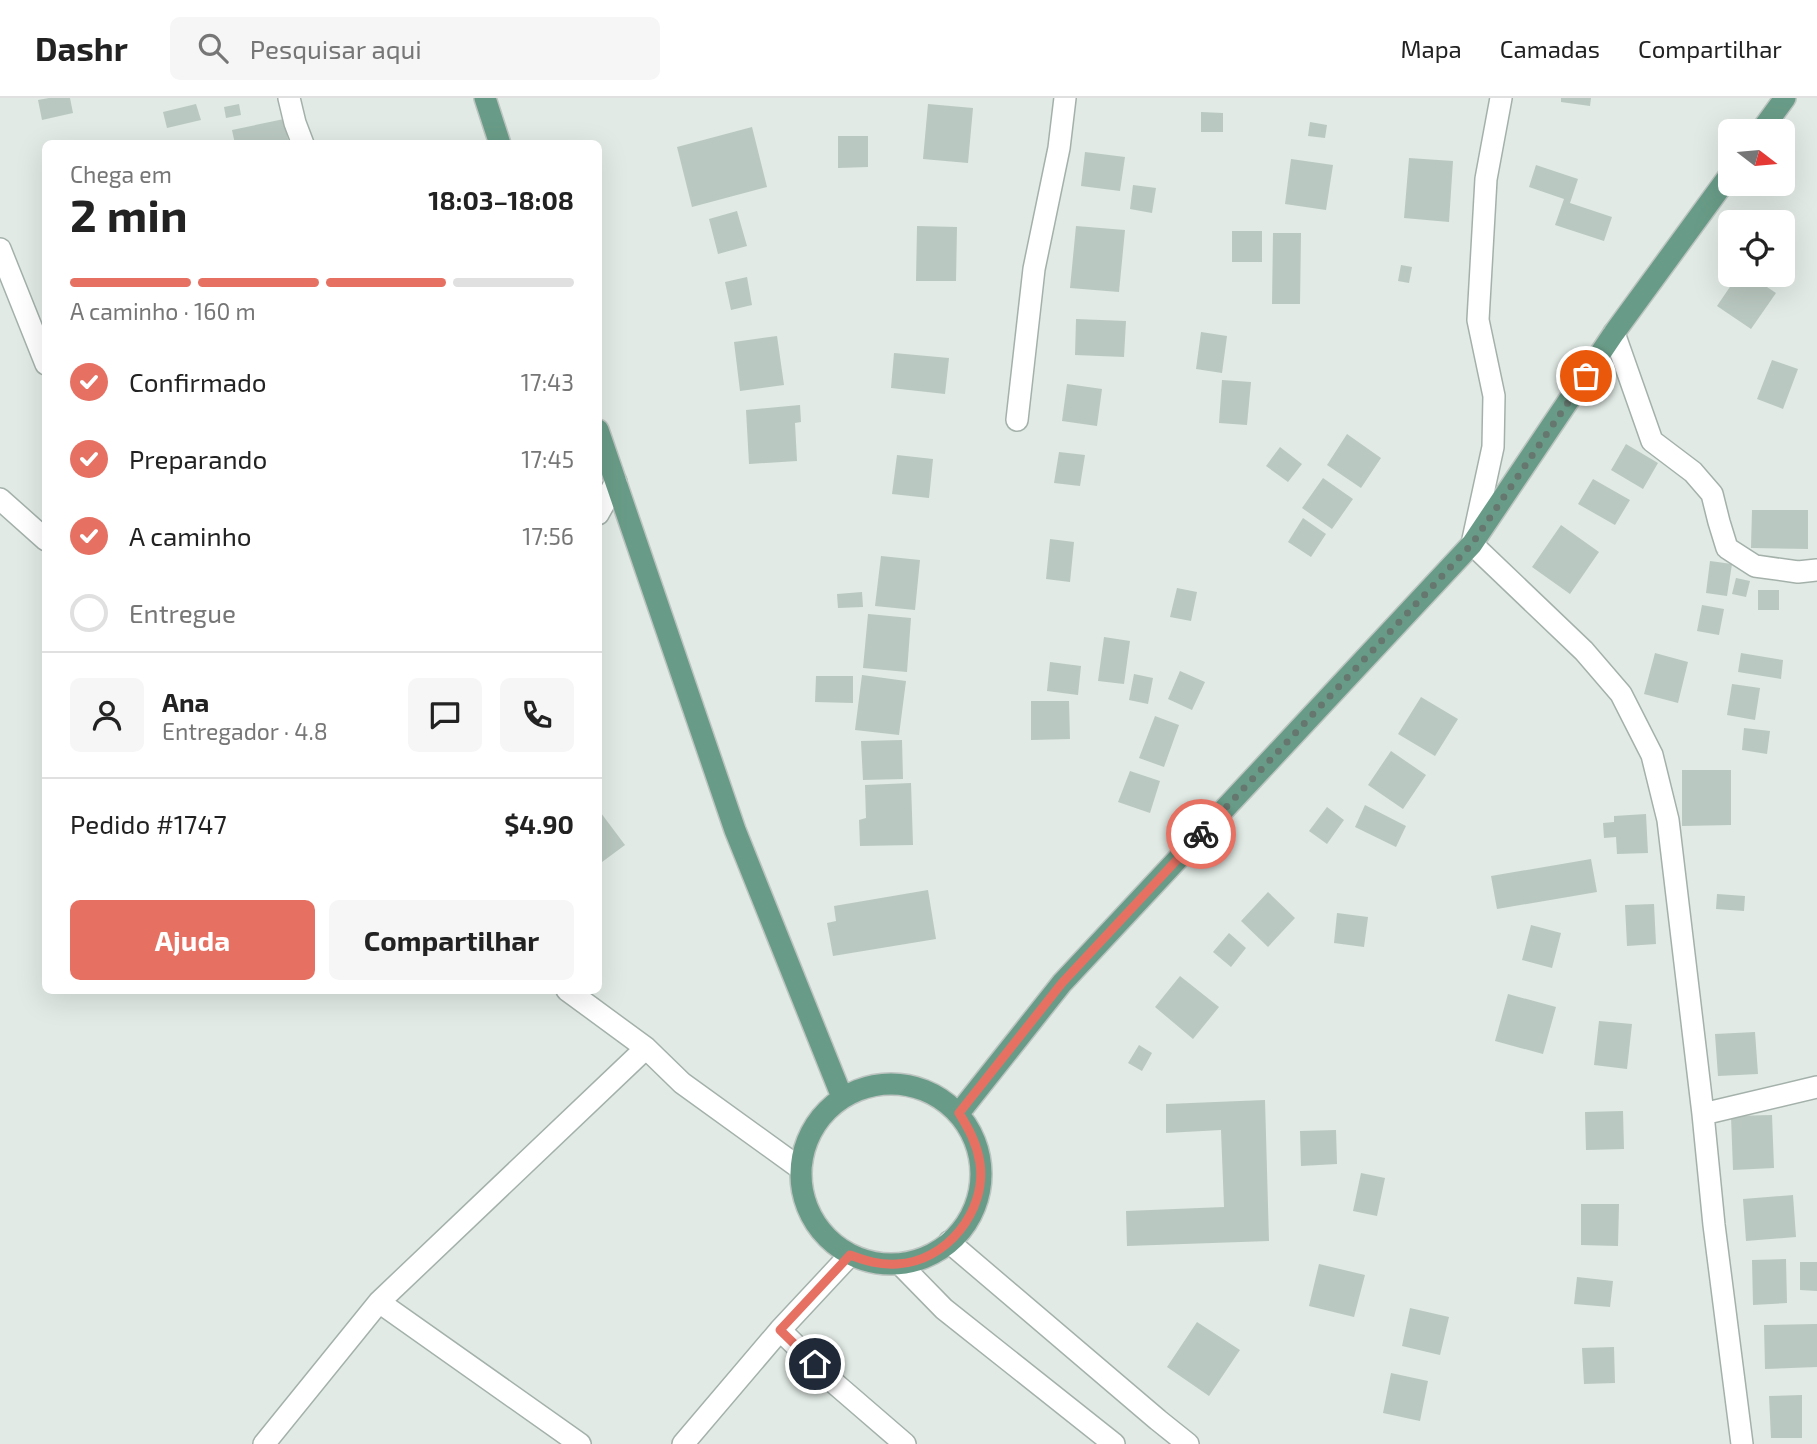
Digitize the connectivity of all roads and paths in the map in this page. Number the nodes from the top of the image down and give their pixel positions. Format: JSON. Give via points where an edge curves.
{"nodes":[{"id":1,"x":289,"y":98,"type":"edge"},
{"id":2,"x":485,"y":98,"type":"edge"},
{"id":3,"x":1065,"y":98,"type":"edge"},
{"id":4,"x":1501,"y":98,"type":"edge"},
{"id":5,"x":1785,"y":98,"type":"edge"},
{"id":6,"x":1770,"y":119,"type":"edge"},
{"id":7,"x":301,"y":140,"type":"edge"},
{"id":8,"x":499,"y":140,"type":"edge"},
{"id":9,"x":1718,"y":191,"type":"edge"},
{"id":10,"x":0,"y":249,"type":"edge"},
{"id":11,"x":1614,"y":333,"type":"junction"},
{"id":12,"x":42,"y":354,"type":"edge"},
{"id":13,"x":1017,"y":420,"type":"dead end"},
{"id":14,"x":602,"y":442,"type":"edge"},
{"id":15,"x":616,"y":482,"type":"junction"},
{"id":16,"x":0,"y":499,"type":"edge"},
{"id":17,"x":602,"y":507,"type":"edge"},
{"id":18,"x":42,"y":536,"type":"edge"},
{"id":19,"x":1472,"y":544,"type":"junction"},
{"id":20,"x":1817,"y":570,"type":"edge"},
{"id":21,"x":572,"y":994,"type":"edge"},
{"id":22,"x":646,"y":1048,"type":"junction"},
{"id":23,"x":1817,"y":1087,"type":"edge"},
{"id":24,"x":842,"y":1097,"type":"junction"},
{"id":25,"x":959,"y":1113,"type":"junction"},
{"id":26,"x":1703,"y":1114,"type":"junction"},
{"id":27,"x":801,"y":1169,"type":"junction"},
{"id":28,"x":949,"y":1242,"type":"junction"},
{"id":29,"x":850,"y":1255,"type":"junction"},
{"id":30,"x":900,"y":1264,"type":"junction"},
{"id":31,"x":379,"y":1303,"type":"junction"},
{"id":32,"x":780,"y":1330,"type":"junction"},
{"id":33,"x":264,"y":1444,"type":"edge"},
{"id":34,"x":580,"y":1444,"type":"edge"},
{"id":35,"x":683,"y":1444,"type":"edge"},
{"id":36,"x":905,"y":1444,"type":"edge"},
{"id":37,"x":1114,"y":1444,"type":"edge"},
{"id":38,"x":1188,"y":1444,"type":"edge"},
{"id":39,"x":1742,"y":1444,"type":"edge"}],
"edges":[{"from":1,"to":7,"type":"street"},
{"from":2,"to":8,"type":"main road"},
{"from":3,"to":13,"type":"street","via":[[1034,269]]},
{"from":4,"to":19,"type":"street","via":[[1486,179],[1478,320],[1494,396],[1493,447]]},
{"from":5,"to":6,"type":"main road"},
{"from":9,"to":11,"type":"main road"},
{"from":10,"to":12,"type":"street"},
{"from":11,"to":19,"type":"main road"},
{"from":11,"to":20,"type":"street","via":[[1652,441],[1693,472],[1712,494],[1727,548],[1755,566]]},
{"from":14,"to":15,"type":"main road"},
{"from":15,"to":17,"type":"street"},
{"from":15,"to":24,"type":"main road","via":[[735,830]]},
{"from":16,"to":18,"type":"street"},
{"from":19,"to":25,"type":"main road","via":[[1062,983]]},
{"from":19,"to":26,"type":"street","via":[[1584,651],[1621,694],[1652,755],[1668,820]]},
{"from":21,"to":22,"type":"street"},
{"from":22,"to":27,"type":"street","via":[[682,1083]]},
{"from":22,"to":31,"type":"street"},
{"from":23,"to":26,"type":"street"},
{"from":24,"to":25,"type":"main road","via":[[871,1086],[902,1084],[932,1094]]},
{"from":24,"to":27,"type":"main road","via":[[821,1116],[807,1141]]},
{"from":25,"to":28,"type":"main road","via":[[973,1136],[980,1165],[979,1194],[968,1220]]},
{"from":26,"to":39,"type":"street"},
{"from":27,"to":29,"type":"main road","via":[[803,1195],[812,1219],[829,1240]]},
{"from":28,"to":30,"type":"main road","via":[[926,1257]]},
{"from":28,"to":38,"type":"street"},
{"from":29,"to":30,"type":"main road","via":[[874,1264]]},
{"from":29,"to":32,"type":"street"},
{"from":30,"to":37,"type":"street","via":[[944,1309]]},
{"from":31,"to":33,"type":"street"},
{"from":31,"to":34,"type":"street"},
{"from":32,"to":35,"type":"street"},
{"from":32,"to":36,"type":"street"}]}
